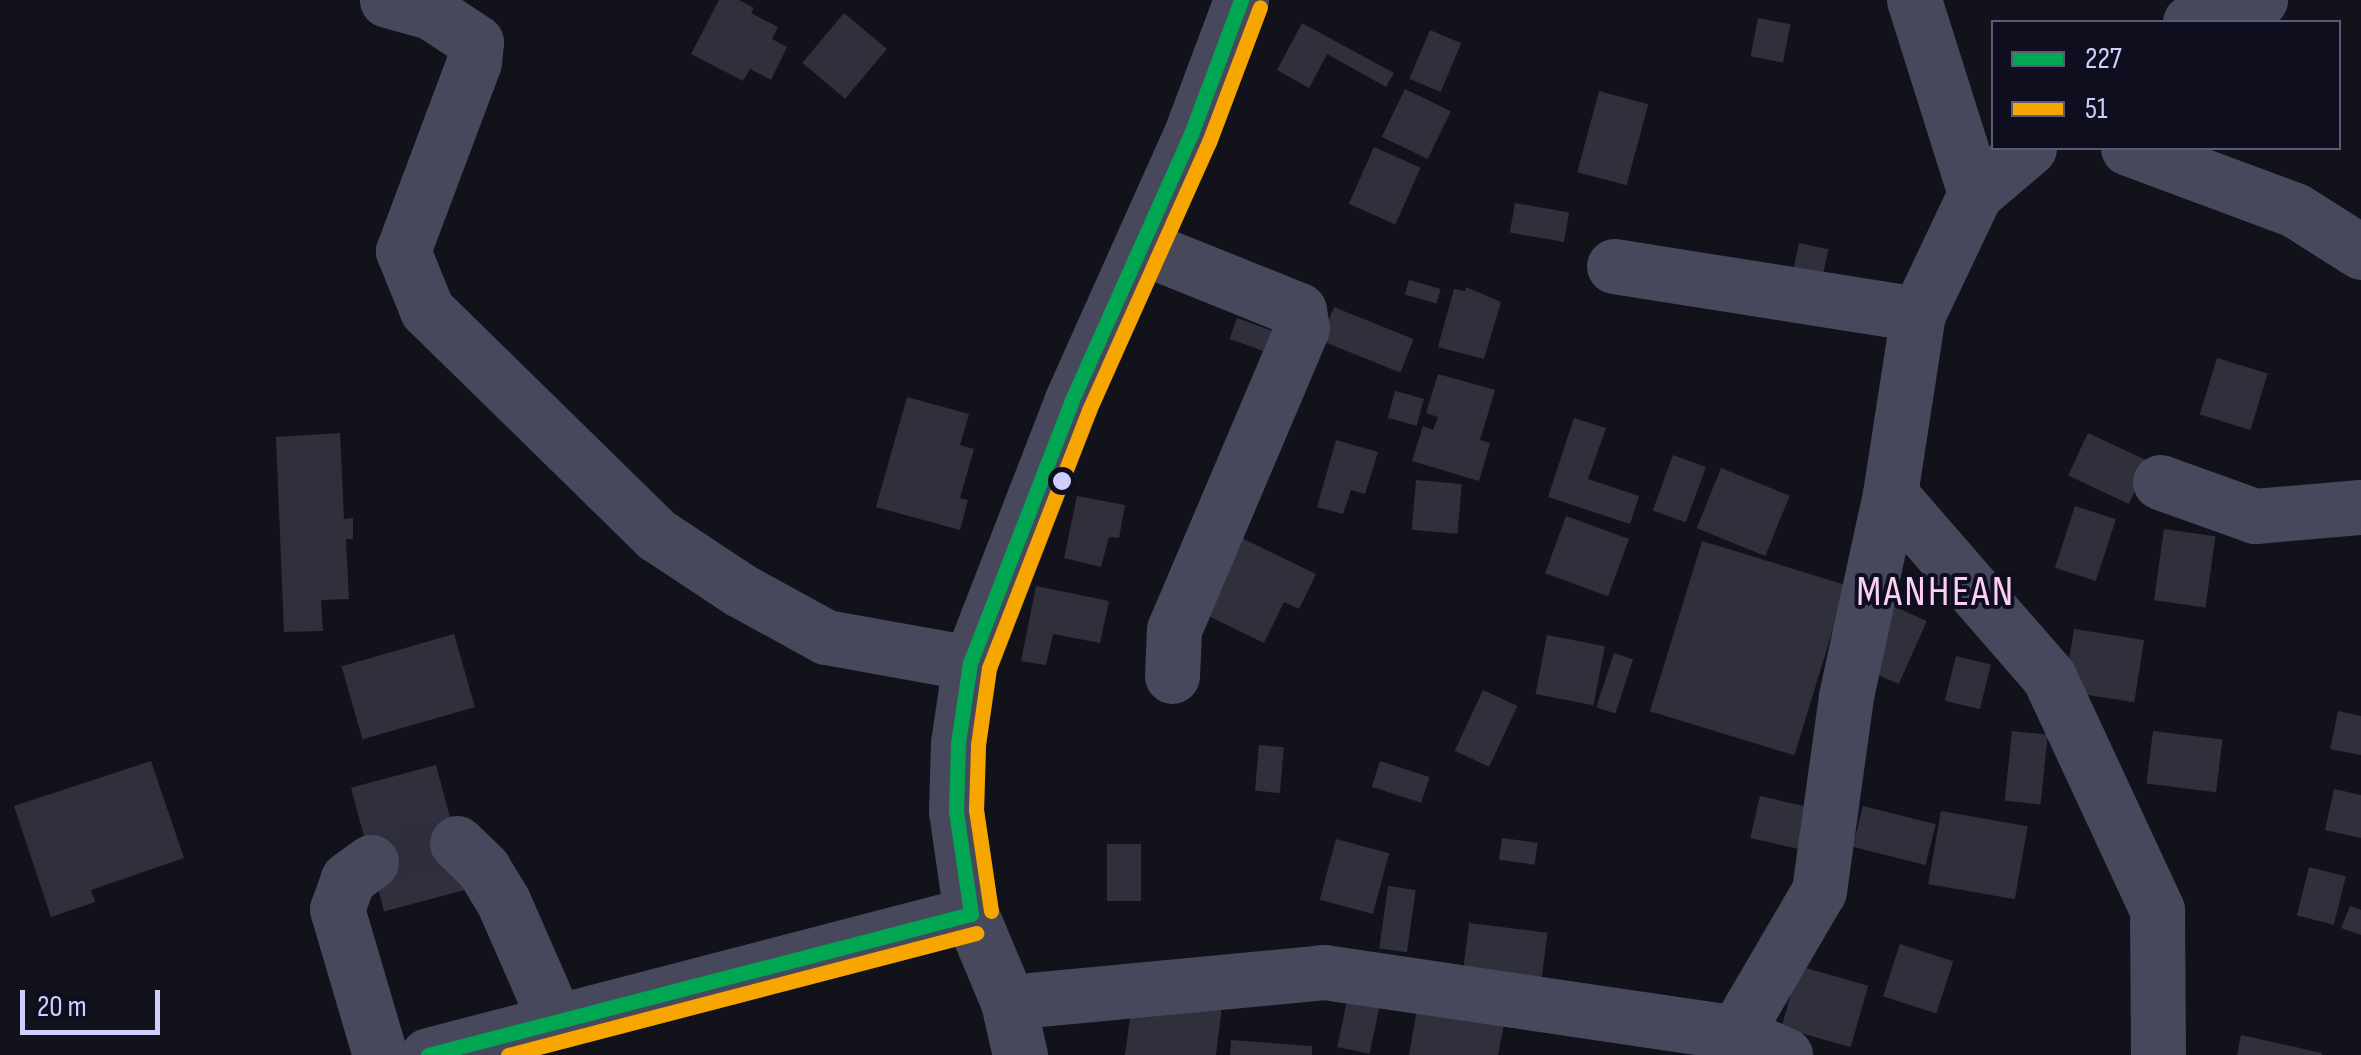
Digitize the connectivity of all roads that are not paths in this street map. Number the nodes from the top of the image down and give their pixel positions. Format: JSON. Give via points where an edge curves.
{"nodes":[{"id":1,"x":387,"y":0,"type":"edge"},
{"id":2,"x":1242,"y":0,"type":"edge"},
{"id":3,"x":1914,"y":0,"type":"edge"},
{"id":4,"x":2260,"y":0,"type":"edge"},
{"id":5,"x":2194,"y":20,"type":"edge"},
{"id":6,"x":2027,"y":150,"type":"edge"},
{"id":7,"x":2133,"y":150,"type":"edge"},
{"id":8,"x":1976,"y":194,"type":"junction"},
{"id":9,"x":1142,"y":248,"type":"junction"},
{"id":10,"x":2361,"y":252,"type":"edge"},
{"id":11,"x":1614,"y":266,"type":"dead end"},
{"id":12,"x":1918,"y":314,"type":"junction"},
{"id":13,"x":2160,"y":482,"type":"dead end"},
{"id":14,"x":1890,"y":494,"type":"junction"},
{"id":15,"x":2361,"y":507,"type":"edge"},
{"id":16,"x":970,"y":663,"type":"junction"},
{"id":17,"x":1172,"y":676,"type":"dead end"},
{"id":18,"x":457,"y":843,"type":"dead end"},
{"id":19,"x":371,"y":862,"type":"tunnel mouth"},
{"id":20,"x":971,"y":914,"type":"junction"},
{"id":21,"x":1008,"y":1002,"type":"junction"},
{"id":22,"x":555,"y":1020,"type":"junction"},
{"id":23,"x":1729,"y":1044,"type":"edge"},
{"id":24,"x":380,"y":1055,"type":"edge"},
{"id":25,"x":428,"y":1055,"type":"edge"},
{"id":26,"x":1020,"y":1055,"type":"edge"},
{"id":27,"x":1785,"y":1055,"type":"edge"},
{"id":28,"x":2158,"y":1055,"type":"edge"}],
"edges":[{"from":1,"to":16,"type":"street","via":[[431,12],[476,42],[403,251],[428,310],[657,536],[826,636]]},
{"from":2,"to":9,"type":"street"},
{"from":3,"to":8,"type":"street"},
{"from":4,"to":5,"type":"street"},
{"from":6,"to":8,"type":"street"},
{"from":7,"to":10,"type":"street","via":[[2295,210]]},
{"from":8,"to":12,"type":"street"},
{"from":9,"to":16,"type":"street","via":[[1071,402]]},
{"from":9,"to":17,"type":"street","via":[[1299,310],[1302,328],[1174,628]]},
{"from":11,"to":12,"type":"street"},
{"from":12,"to":14,"type":"street"},
{"from":13,"to":15,"type":"street","via":[[2255,516]]},
{"from":14,"to":23,"type":"street","via":[[1846,696],[1819,891]]},
{"from":14,"to":28,"type":"street","via":[[2049,677],[2157,910]]},
{"from":16,"to":20,"type":"street","via":[[956,811]]},
{"from":18,"to":22,"type":"street","via":[[503,901]]},
{"from":19,"to":24,"type":"street","via":[[348,879],[337,908]]},
{"from":20,"to":21,"type":"street"},
{"from":20,"to":22,"type":"street"},
{"from":21,"to":23,"type":"street","via":[[1324,972]]},
{"from":21,"to":26,"type":"street"},
{"from":22,"to":25,"type":"street"},
{"from":23,"to":27,"type":"street"}]}
